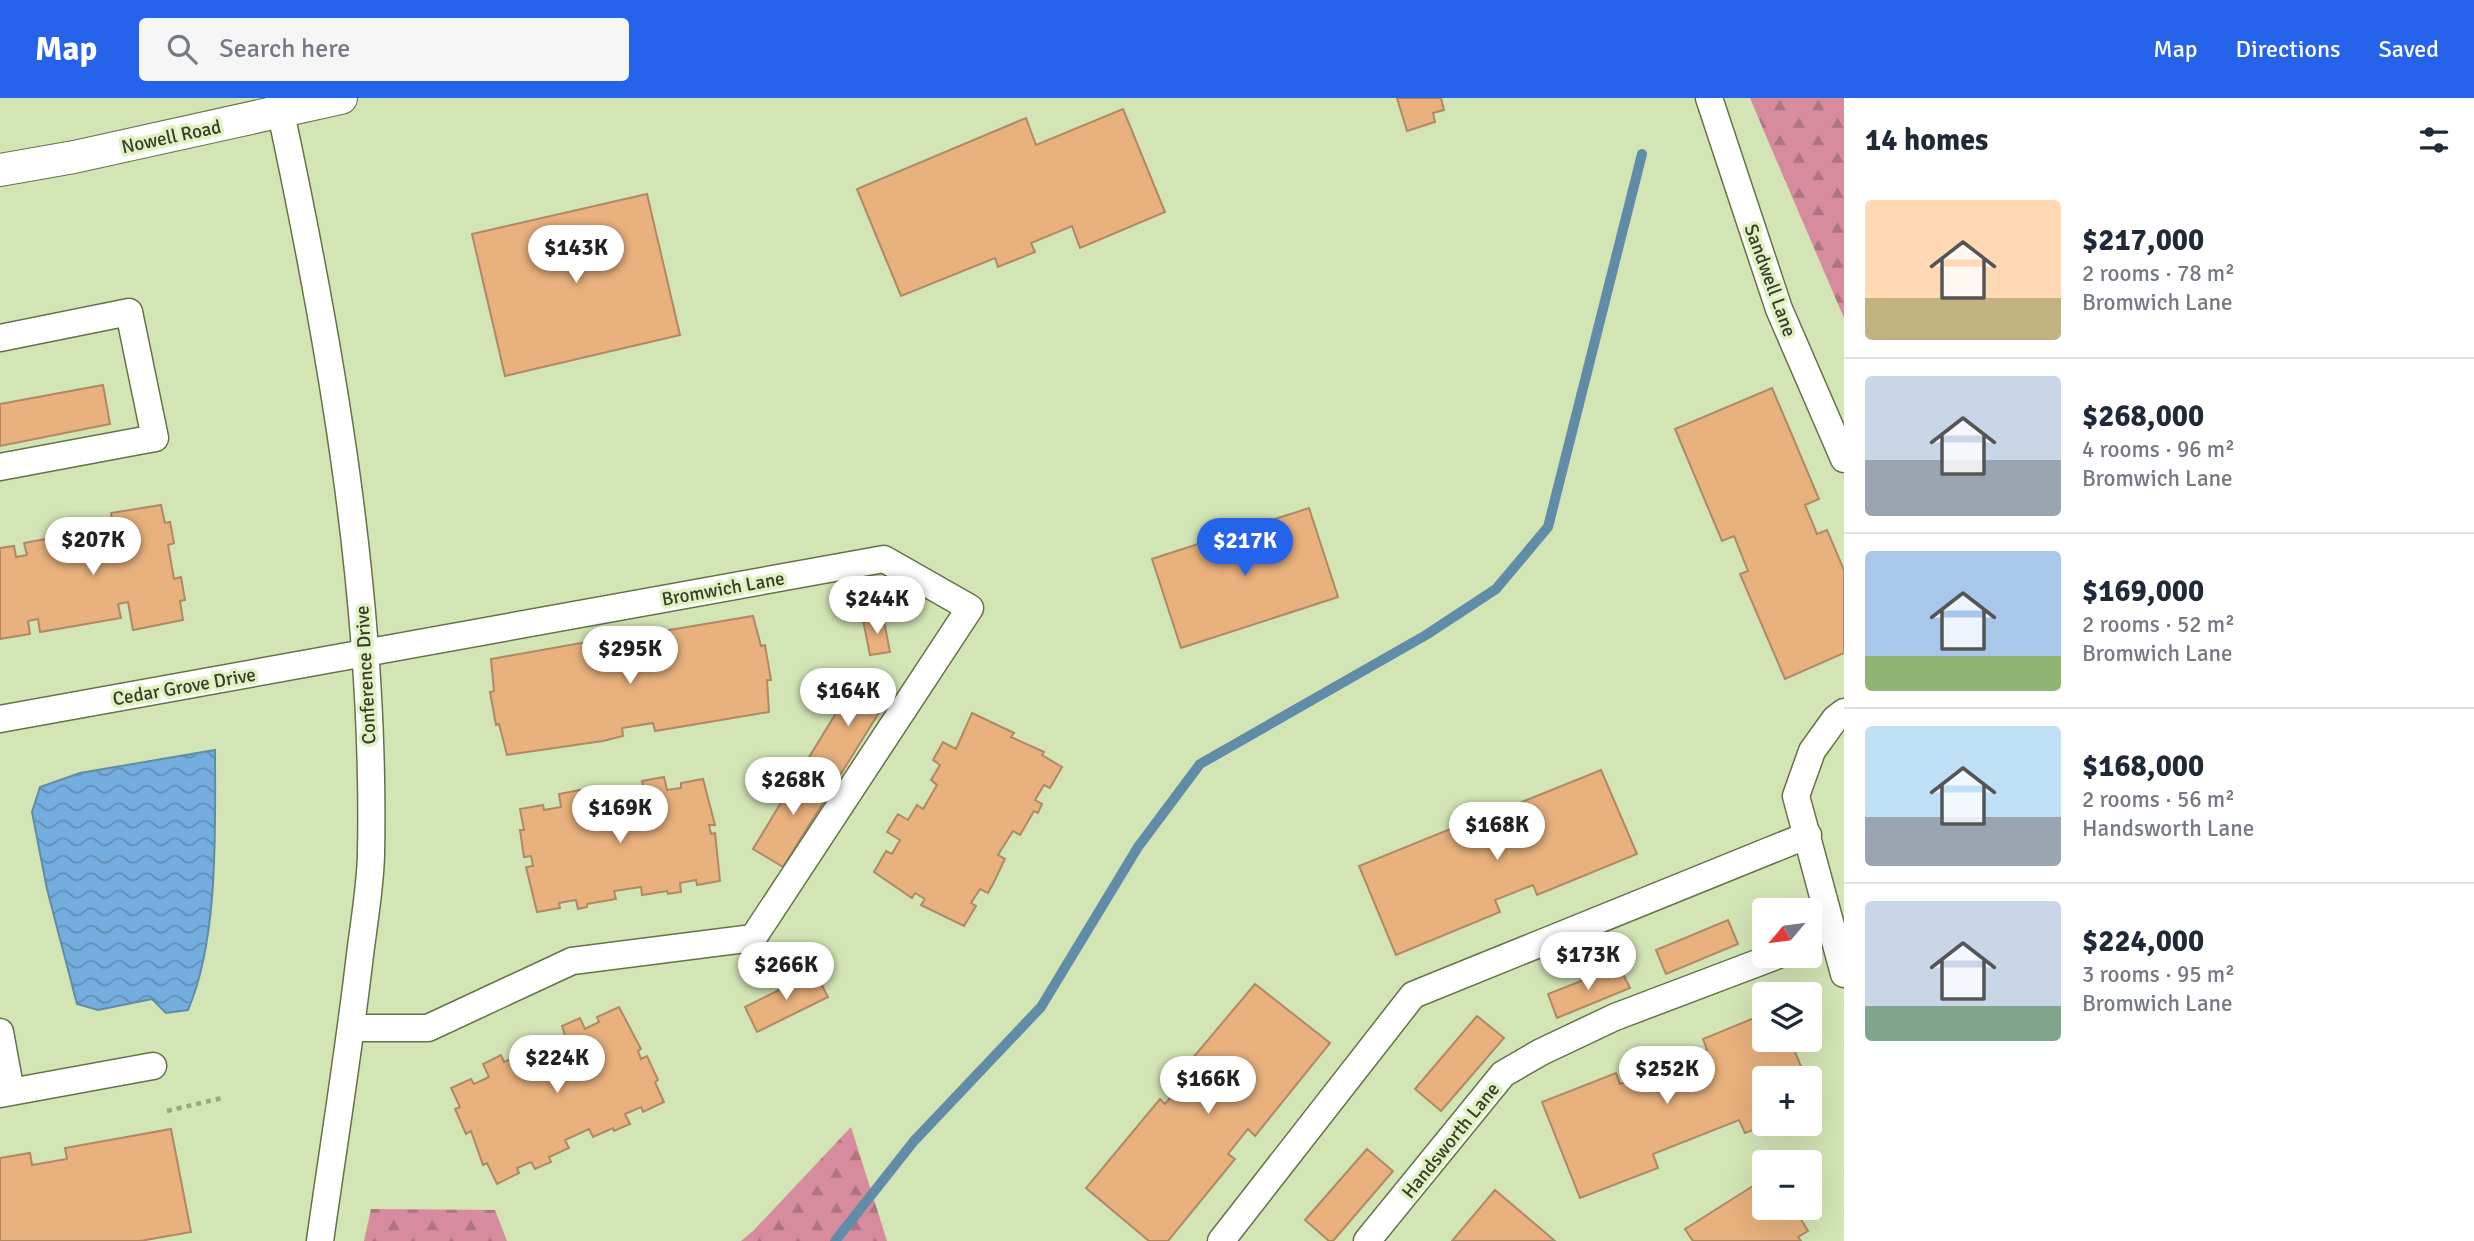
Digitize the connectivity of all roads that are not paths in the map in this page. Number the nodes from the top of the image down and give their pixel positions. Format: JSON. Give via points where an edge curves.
{"nodes":[{"id":1,"x":341,"y":98,"type":"edge"},
{"id":2,"x":1709,"y":98,"type":"edge"},
{"id":3,"x":281,"y":113,"type":"junction"},
{"id":4,"x":0,"y":170,"type":"edge"},
{"id":5,"x":0,"y":338,"type":"edge"},
{"id":6,"x":1844,"y":459,"type":"edge"},
{"id":7,"x":0,"y":467,"type":"edge"},
{"id":8,"x":367,"y":651,"type":"junction"},
{"id":9,"x":1844,"y":712,"type":"edge"},
{"id":10,"x":0,"y":719,"type":"edge"},
{"id":11,"x":1808,"y":835,"type":"junction"},
{"id":12,"x":1816,"y":898,"type":"edge"},
{"id":13,"x":1822,"y":940,"type":"edge"},
{"id":14,"x":1752,"y":965,"type":"edge"},
{"id":15,"x":1844,"y":974,"type":"edge"},
{"id":16,"x":351,"y":1028,"type":"junction"},
{"id":17,"x":0,"y":1032,"type":"edge"},
{"id":18,"x":153,"y":1066,"type":"dead end"},
{"id":19,"x":6,"y":1093,"type":"edge"},
{"id":20,"x":320,"y":1241,"type":"edge"},
{"id":21,"x":1221,"y":1241,"type":"edge"},
{"id":22,"x":1367,"y":1241,"type":"edge"}],
"edges":[{"from":1,"to":3,"type":"street","name":"Nowell Road"},
{"from":2,"to":6,"type":"street","name":"Sandwell Lane","via":[[1779,309]]},
{"from":3,"to":4,"type":"street","name":"Nowell Road"},
{"from":3,"to":8,"type":"street","name":"Conference Drive","via":[[346,467]]},
{"from":5,"to":7,"type":"street","via":[[128,312],[155,438]]},
{"from":8,"to":10,"type":"street","name":"Cedar Grove Drive"},
{"from":8,"to":16,"type":"street","name":"Conference Drive","via":[[371,858]]},
{"from":8,"to":16,"type":"street","name":"Bromwich Lane","via":[[884,559],[970,608],[753,938],[572,961],[429,1028]]},
{"from":9,"to":11,"type":"street","via":[[1812,751],[1796,796]]},
{"from":11,"to":12,"type":"street"},
{"from":11,"to":21,"type":"street","via":[[1413,995]]},
{"from":13,"to":15,"type":"street"},
{"from":14,"to":22,"type":"street","name":"Handsworth Lane","via":[[1615,1017],[1503,1074]]},
{"from":16,"to":20,"type":"street","name":"Conference Drive"},
{"from":17,"to":19,"type":"street"},
{"from":18,"to":19,"type":"street"}]}
